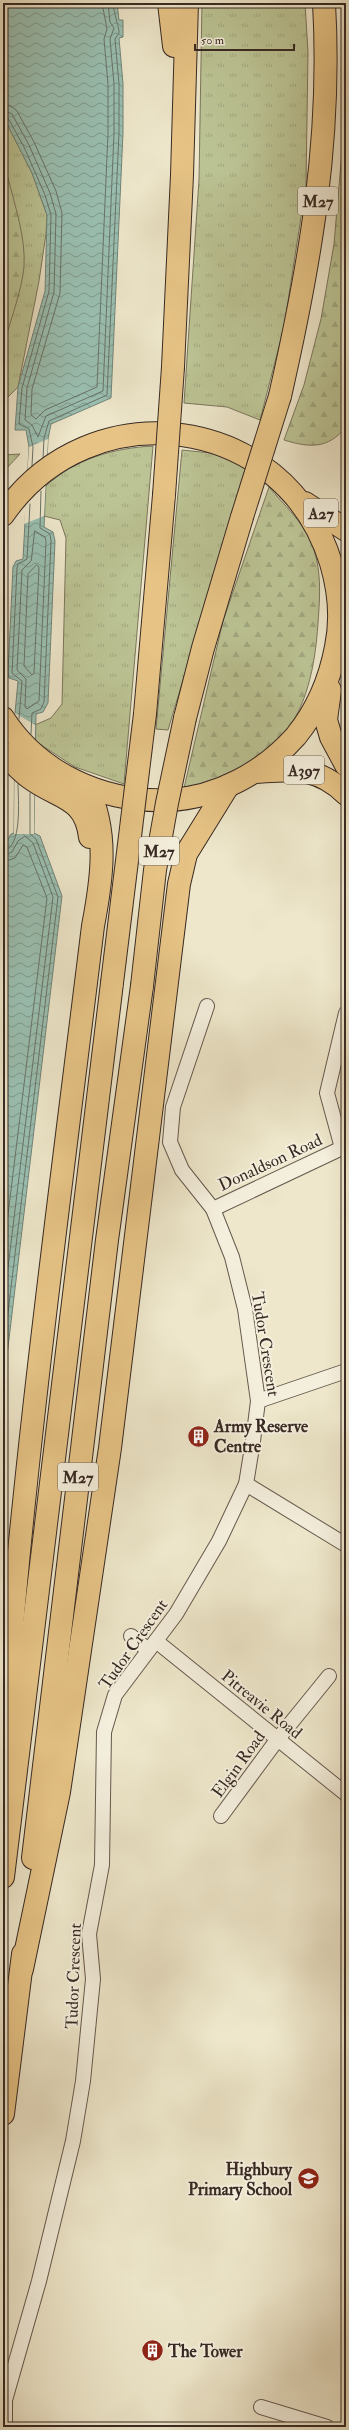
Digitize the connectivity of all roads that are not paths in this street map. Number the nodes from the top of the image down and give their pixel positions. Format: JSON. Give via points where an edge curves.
{"nodes":[{"id":1,"x":169,"y":3,"type":"edge"},
{"id":2,"x":187,"y":3,"type":"edge"},
{"id":3,"x":324,"y":3,"type":"edge"},
{"id":4,"x":182,"y":175,"type":"junction"},
{"id":5,"x":295,"y":496,"type":"junction"},
{"id":6,"x":8,"y":508,"type":"edge"},
{"id":7,"x":346,"y":530,"type":"edge"},
{"id":8,"x":342,"y":590,"type":"edge"},
{"id":9,"x":332,"y":669,"type":"junction"},
{"id":10,"x":4,"y":738,"type":"edge"},
{"id":11,"x":346,"y":765,"type":"edge"},
{"id":12,"x":255,"y":772,"type":"junction"},
{"id":13,"x":228,"y":786,"type":"junction"},
{"id":14,"x":87,"y":787,"type":"junction"},
{"id":15,"x":346,"y":794,"type":"edge"},
{"id":16,"x":93,"y":926,"type":"junction"},
{"id":17,"x":207,"y":1006,"type":"dead end"},
{"id":18,"x":346,"y":1017,"type":"edge"},
{"id":19,"x":344,"y":1148,"type":"edge"},
{"id":20,"x":213,"y":1209,"type":"junction"},
{"id":21,"x":346,"y":1371,"type":"edge"},
{"id":22,"x":258,"y":1401,"type":"junction"},
{"id":23,"x":246,"y":1484,"type":"junction"},
{"id":24,"x":346,"y":1545,"type":"edge"},
{"id":25,"x":130,"y":1636,"type":"dead end"},
{"id":26,"x":152,"y":1646,"type":"junction"},
{"id":27,"x":329,"y":1676,"type":"dead end"},
{"id":28,"x":3,"y":1736,"type":"edge"},
{"id":29,"x":277,"y":1740,"type":"junction"},
{"id":30,"x":346,"y":1794,"type":"edge"},
{"id":31,"x":221,"y":1816,"type":"dead end"},
{"id":32,"x":3,"y":1877,"type":"edge"},
{"id":33,"x":22,"y":1969,"type":"junction"},
{"id":34,"x":3,"y":2114,"type":"edge"},
{"id":35,"x":261,"y":2407,"type":"dead end"},
{"id":36,"x":5,"y":2427,"type":"edge"},
{"id":37,"x":328,"y":2427,"type":"edge"}],
"edges":[{"from":1,"to":4,"type":"main road","via":[[176,62]]},
{"from":2,"to":4,"type":"main road","number":"M27"},
{"from":3,"to":33,"type":"main road","number":"M27","bridge":true,"via":[[326,103],[320,184],[310,253],[280,396],[242,517],[186,718],[155,870],[40,1789]]},
{"from":4,"to":32,"type":"main road","number":"M27","bridge":true,"via":[[173,367],[145,714]]},
{"from":5,"to":6,"type":"main road","via":[[261,465],[208,440],[186,435],[137,433],[81,448],[57,461],[29,483]]},
{"from":5,"to":7,"type":"main road","number":"A27"},
{"from":5,"to":8,"type":"main road","via":[[314,522],[326,546],[336,581]]},
{"from":8,"to":9,"type":"main road","via":[[339,633]]},
{"from":9,"to":11,"type":"main road","number":"A397","via":[[326,720],[331,737]]},
{"from":9,"to":12,"type":"main road","via":[[318,703],[304,726],[288,744]]},
{"from":10,"to":14,"type":"main road"},
{"from":10,"to":16,"type":"main road","via":[[22,772],[43,787],[73,801],[82,810],[88,825],[94,873]]},
{"from":12,"to":13,"type":"main road"},
{"from":12,"to":15,"type":"main road","number":"A397","via":[[313,772],[327,778]]},
{"from":13,"to":14,"type":"main road","via":[[197,796],[154,801],[131,799]]},
{"from":13,"to":33,"type":"main road","via":[[186,854],[179,884],[109,1456],[59,1792]]},
{"from":14,"to":16,"type":"main road","via":[[95,803],[100,824],[102,850],[101,884]]},
{"from":16,"to":28,"type":"main road","via":[[32,1432]]},
{"from":17,"to":20,"type":"street","name":"Tudor Crescent","via":[[173,1106],[170,1142],[182,1170]]},
{"from":18,"to":19,"type":"street","name":"Donaldson Road","via":[[327,1093]]},
{"from":19,"to":20,"type":"street","name":"Donaldson Road"},
{"from":20,"to":22,"type":"street","name":"Tudor Crescent","via":[[232,1256],[244,1309]]},
{"from":21,"to":22,"type":"street"},
{"from":22,"to":23,"type":"street","name":"Tudor Crescent"},
{"from":23,"to":24,"type":"street"},
{"from":23,"to":26,"type":"street","name":"Tudor Crescent","via":[[219,1541],[176,1614]]},
{"from":25,"to":26,"type":"street","name":"Pitreavie Road"},
{"from":26,"to":29,"type":"street","name":"Pitreavie Road"},
{"from":26,"to":36,"type":"street","name":"Tudor Crescent","via":[[116,1695],[104,1732],[102,1865],[89,1934],[93,1979],[85,2066],[73,2141],[39,2282],[5,2400]]},
{"from":27,"to":29,"type":"street","name":"Elgin Road"},
{"from":29,"to":30,"type":"street","name":"Pitreavie Road"},
{"from":29,"to":31,"type":"street","name":"Elgin Road"},
{"from":33,"to":34,"type":"main road"},
{"from":35,"to":37,"type":"street"}]}
